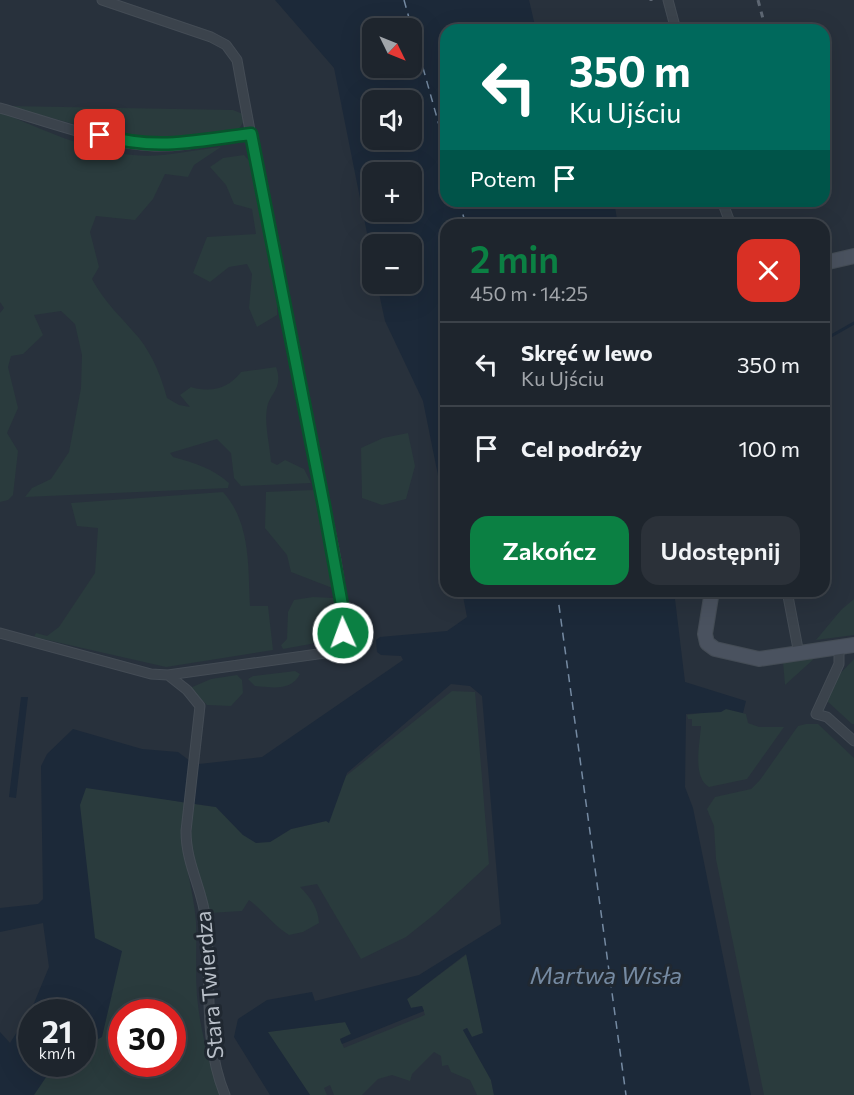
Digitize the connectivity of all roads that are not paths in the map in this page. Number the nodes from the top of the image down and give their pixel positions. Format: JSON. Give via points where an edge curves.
{"nodes":[{"id":1,"x":102,"y":0,"type":"edge"},
{"id":2,"x":668,"y":0,"type":"edge"},
{"id":3,"x":674,"y":24,"type":"edge"},
{"id":4,"x":0,"y":108,"type":"edge"},
{"id":5,"x":251,"y":134,"type":"junction"},
{"id":6,"x":854,"y":256,"type":"edge"},
{"id":7,"x":830,"y":262,"type":"edge"},
{"id":8,"x":711,"y":597,"type":"edge"},
{"id":9,"x":788,"y":597,"type":"edge"},
{"id":10,"x":0,"y":633,"type":"edge"},
{"id":11,"x":854,"y":645,"type":"edge"},
{"id":12,"x":838,"y":648,"type":"junction"},
{"id":13,"x":799,"y":654,"type":"junction"},
{"id":14,"x":168,"y":675,"type":"junction"},
{"id":15,"x":854,"y":741,"type":"edge"},
{"id":16,"x":225,"y":1095,"type":"edge"}],
"edges":[{"from":1,"to":5,"type":"street","via":[[226,45],[237,60]]},
{"from":2,"to":3,"type":"street"},
{"from":4,"to":5,"type":"street","via":[[153,146]]},
{"from":5,"to":14,"type":"street","via":[[342,605],[343,633],[339,651]]},
{"from":6,"to":7,"type":"street"},
{"from":8,"to":13,"type":"street","via":[[705,634],[707,643],[715,649],[759,659]]},
{"from":9,"to":13,"type":"street"},
{"from":10,"to":14,"type":"street","via":[[151,674]]},
{"from":11,"to":12,"type":"street"},
{"from":12,"to":13,"type":"street"},
{"from":12,"to":15,"type":"street","via":[[839,664],[816,714],[827,717]]},
{"from":14,"to":16,"type":"street","name":"Stara Twierdza","via":[[200,706],[186,851],[206,920],[210,1036]]}]}
